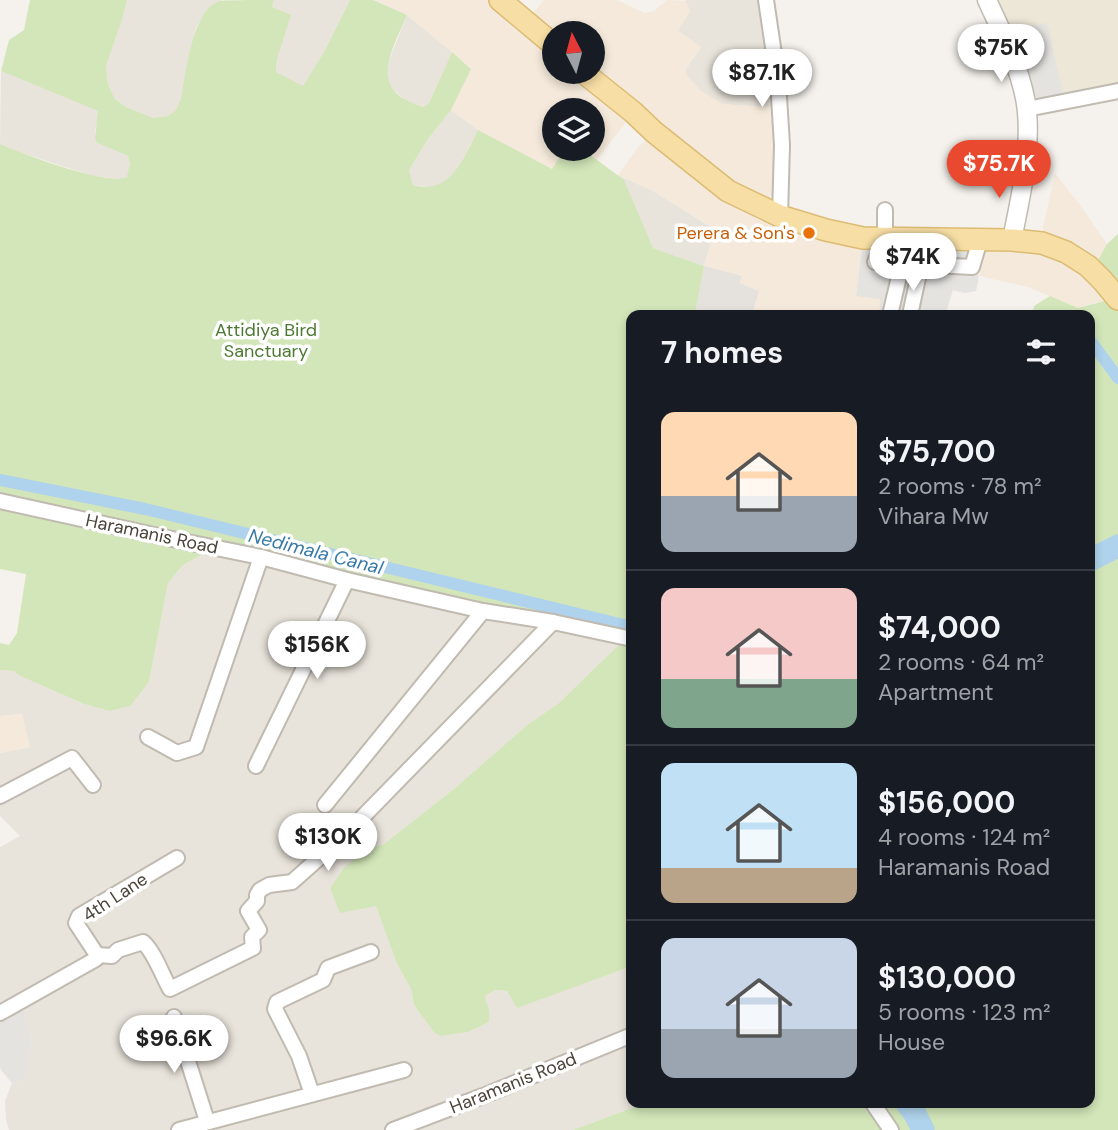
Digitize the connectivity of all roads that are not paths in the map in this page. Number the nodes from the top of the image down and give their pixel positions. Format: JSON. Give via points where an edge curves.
{"nodes":[{"id":1,"x":500,"y":0,"type":"edge"},
{"id":2,"x":766,"y":0,"type":"edge"},
{"id":3,"x":987,"y":0,"type":"edge"},
{"id":4,"x":542,"y":35,"type":"edge"},
{"id":5,"x":598,"y":84,"type":"edge"},
{"id":6,"x":1118,"y":91,"type":"edge"},
{"id":7,"x":1027,"y":109,"type":"junction"},
{"id":8,"x":885,"y":211,"type":"dead end"},
{"id":9,"x":780,"y":216,"type":"junction"},
{"id":10,"x":885,"y":239,"type":"junction"},
{"id":11,"x":980,"y":240,"type":"junction"},
{"id":12,"x":1012,"y":240,"type":"junction"},
{"id":13,"x":902,"y":264,"type":"junction"},
{"id":14,"x":921,"y":264,"type":"junction"},
{"id":15,"x":1118,"y":299,"type":"edge"},
{"id":16,"x":891,"y":310,"type":"edge"},
{"id":17,"x":911,"y":310,"type":"edge"},
{"id":18,"x":0,"y":501,"type":"edge"},
{"id":19,"x":261,"y":557,"type":"junction"},
{"id":20,"x":347,"y":580,"type":"junction"},
{"id":21,"x":484,"y":611,"type":"junction"},
{"id":22,"x":553,"y":622,"type":"junction"},
{"id":23,"x":626,"y":638,"type":"edge"},
{"id":24,"x":148,"y":737,"type":"dead end"},
{"id":25,"x":256,"y":765,"type":"dead end"},
{"id":26,"x":93,"y":785,"type":"dead end"},
{"id":27,"x":0,"y":796,"type":"edge"},
{"id":28,"x":325,"y":805,"type":"dead end"},
{"id":29,"x":177,"y":858,"type":"dead end"},
{"id":30,"x":371,"y":952,"type":"dead end"},
{"id":31,"x":97,"y":955,"type":"junction"},
{"id":32,"x":0,"y":1013,"type":"edge"},
{"id":33,"x":174,"y":1017,"type":"dead end"},
{"id":34,"x":626,"y":1037,"type":"edge"},
{"id":35,"x":404,"y":1070,"type":"dead end"},
{"id":36,"x":312,"y":1094,"type":"junction"},
{"id":37,"x":876,"y":1108,"type":"edge"},
{"id":38,"x":207,"y":1121,"type":"junction"},
{"id":39,"x":179,"y":1130,"type":"edge"},
{"id":40,"x":393,"y":1130,"type":"edge"},
{"id":41,"x":891,"y":1130,"type":"edge"}],
"edges":[{"from":1,"to":4,"type":"main road"},
{"from":2,"to":9,"type":"street","via":[[779,94]]},
{"from":3,"to":7,"type":"street","via":[[1009,47]]},
{"from":5,"to":9,"type":"main road","via":[[728,191]]},
{"from":6,"to":7,"type":"street"},
{"from":7,"to":12,"type":"street","via":[[1025,168]]},
{"from":8,"to":10,"type":"street"},
{"from":9,"to":10,"type":"main road","via":[[848,235]]},
{"from":10,"to":11,"type":"main road"},
{"from":10,"to":13,"type":"street","via":[[875,262]]},
{"from":11,"to":12,"type":"main road"},
{"from":11,"to":14,"type":"street","via":[[972,267]]},
{"from":12,"to":15,"type":"main road","via":[[1042,243],[1066,252],[1088,266]]},
{"from":13,"to":14,"type":"street"},
{"from":13,"to":16,"type":"street"},
{"from":14,"to":17,"type":"street"},
{"from":18,"to":19,"type":"street","name":"Haramanis Road"},
{"from":19,"to":20,"type":"street","name":"Haramanis Road"},
{"from":19,"to":24,"type":"street","via":[[196,747],[177,753]]},
{"from":20,"to":21,"type":"street","name":"Haramanis Road"},
{"from":20,"to":25,"type":"street"},
{"from":21,"to":22,"type":"street","name":"Haramanis Road"},
{"from":21,"to":28,"type":"street"},
{"from":22,"to":23,"type":"street","name":"Haramanis Road"},
{"from":22,"to":31,"type":"street","via":[[347,833],[292,882],[260,890],[248,911],[259,930],[253,948],[170,989],[144,942],[112,956]]},
{"from":26,"to":27,"type":"street","via":[[72,758]]},
{"from":29,"to":31,"type":"street","name":"4th Lane","via":[[79,916],[76,923]]},
{"from":30,"to":36,"type":"street","via":[[328,968],[323,980],[277,1002],[275,1009],[299,1055]]},
{"from":31,"to":32,"type":"street"},
{"from":33,"to":38,"type":"street"},
{"from":34,"to":40,"type":"street","name":"Haramanis Road"},
{"from":35,"to":36,"type":"street"},
{"from":36,"to":38,"type":"street"},
{"from":37,"to":41,"type":"street"},
{"from":38,"to":39,"type":"street"}]}
